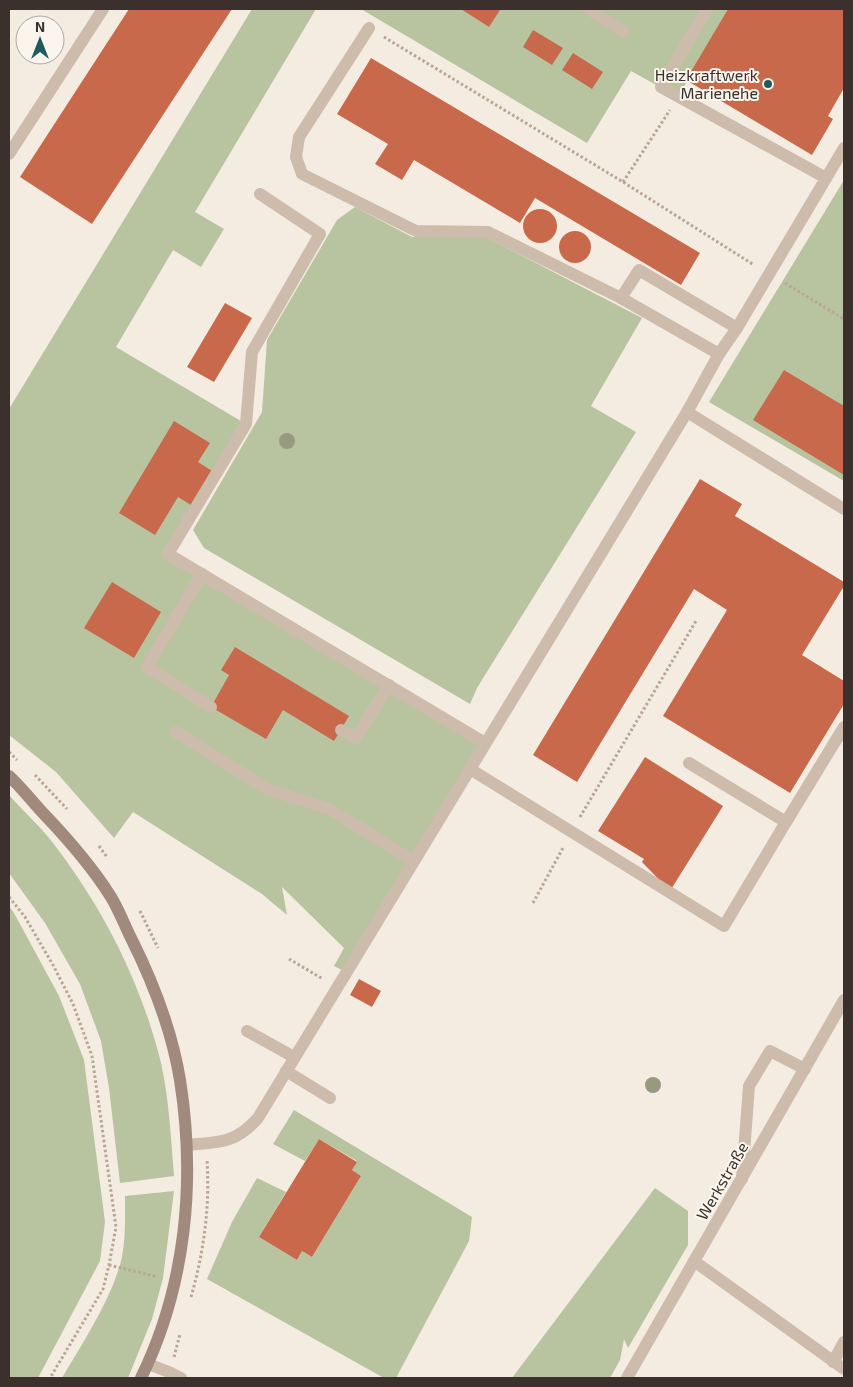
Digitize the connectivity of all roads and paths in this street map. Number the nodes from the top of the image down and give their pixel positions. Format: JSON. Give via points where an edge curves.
{"nodes":[{"id":1,"x":103,"y":9,"type":"edge"},
{"id":2,"x":588,"y":9,"type":"edge"},
{"id":3,"x":706,"y":9,"type":"edge"},
{"id":4,"x":369,"y":28,"type":"joint"},
{"id":5,"x":623,"y":31,"type":"dead end"},
{"id":6,"x":678,"y":97,"type":"junction"},
{"id":7,"x":844,"y":148,"type":"edge"},
{"id":8,"x":9,"y":154,"type":"edge"},
{"id":9,"x":826,"y":178,"type":"junction"},
{"id":10,"x":623,"y":182,"type":"junction"},
{"id":11,"x":260,"y":194,"type":"dead end"},
{"id":12,"x":769,"y":274,"type":"junction"},
{"id":13,"x":621,"y":298,"type":"junction"},
{"id":14,"x":844,"y":319,"type":"edge"},
{"id":15,"x":738,"y":328,"type":"junction"},
{"id":16,"x":719,"y":354,"type":"junction"},
{"id":17,"x":687,"y":412,"type":"junction"},
{"id":18,"x":844,"y":509,"type":"edge"},
{"id":19,"x":202,"y":574,"type":"junction"},
{"id":20,"x":696,"y":621,"type":"dead end"},
{"id":21,"x":389,"y":685,"type":"junction"},
{"id":22,"x":211,"y":707,"type":"dead end"},
{"id":23,"x":844,"y":727,"type":"edge"},
{"id":24,"x":341,"y":730,"type":"dead end"},
{"id":25,"x":176,"y":732,"type":"dead end"},
{"id":26,"x":485,"y":744,"type":"junction"},
{"id":27,"x":689,"y":763,"type":"dead end"},
{"id":28,"x":470,"y":769,"type":"junction"},
{"id":29,"x":9,"y":776,"type":"edge"},
{"id":30,"x":786,"y":822,"type":"junction"},
{"id":31,"x":571,"y":833,"type":"junction"},
{"id":32,"x":414,"y":861,"type":"junction"},
{"id":33,"x":9,"y":897,"type":"edge"},
{"id":34,"x":534,"y":903,"type":"dead end"},
{"id":35,"x":288,"y":958,"type":"dead end"},
{"id":36,"x":336,"y":987,"type":"junction"},
{"id":37,"x":844,"y":1000,"type":"edge"},
{"id":38,"x":247,"y":1031,"type":"dead end"},
{"id":39,"x":294,"y":1057,"type":"junction"},
{"id":40,"x":805,"y":1069,"type":"junction"},
{"id":41,"x":286,"y":1071,"type":"junction"},
{"id":42,"x":330,"y":1098,"type":"dead end"},
{"id":43,"x":187,"y":1146,"type":"junction"},
{"id":44,"x":742,"y":1179,"type":"junction"},
{"id":45,"x":694,"y":1261,"type":"junction"},
{"id":46,"x":110,"y":1264,"type":"junction"},
{"id":47,"x":176,"y":1281,"type":"junction"},
{"id":48,"x":844,"y":1342,"type":"edge"},
{"id":49,"x":833,"y":1362,"type":"junction"},
{"id":50,"x":148,"y":1364,"type":"junction"},
{"id":51,"x":844,"y":1369,"type":"edge"},
{"id":52,"x":50,"y":1378,"type":"edge"},
{"id":53,"x":141,"y":1378,"type":"edge"},
{"id":54,"x":182,"y":1378,"type":"edge"},
{"id":55,"x":626,"y":1378,"type":"edge"}],
"edges":[{"from":1,"to":8,"type":"street"},
{"from":2,"to":5,"type":"street"},
{"from":3,"to":6,"type":"street","via":[[661,87]]},
{"from":4,"to":10,"type":"path"},
{"from":4,"to":13,"type":"street","via":[[299,137],[296,157],[302,174],[416,231],[488,232]]},
{"from":6,"to":9,"type":"street"},
{"from":6,"to":10,"type":"path"},
{"from":7,"to":9,"type":"street"},
{"from":9,"to":12,"type":"street"},
{"from":10,"to":12,"type":"path"},
{"from":11,"to":19,"type":"street","via":[[320,234],[252,352],[246,424],[168,554]]},
{"from":12,"to":14,"type":"path"},
{"from":12,"to":15,"type":"street"},
{"from":13,"to":15,"type":"street","via":[[639,270]]},
{"from":13,"to":16,"type":"street"},
{"from":15,"to":16,"type":"street"},
{"from":16,"to":17,"type":"street"},
{"from":17,"to":18,"type":"street"},
{"from":17,"to":26,"type":"street"},
{"from":19,"to":21,"type":"street"},
{"from":19,"to":22,"type":"street","via":[[147,667]]},
{"from":20,"to":31,"type":"path"},
{"from":21,"to":24,"type":"street","via":[[356,738]]},
{"from":21,"to":26,"type":"street"},
{"from":23,"to":30,"type":"street"},
{"from":25,"to":32,"type":"street","via":[[268,789],[329,809]]},
{"from":26,"to":28,"type":"street"},
{"from":27,"to":30,"type":"street"},
{"from":28,"to":31,"type":"street"},
{"from":28,"to":32,"type":"street"},
{"from":29,"to":43,"type":"street","via":[[68,839],[111,897],[145,966],[164,1016],[180,1079]]},
{"from":30,"to":31,"type":"street","via":[[724,926]]},
{"from":31,"to":34,"type":"path"},
{"from":32,"to":36,"type":"street"},
{"from":33,"to":46,"type":"path","via":[[25,917],[53,965],[73,1004],[92,1056],[116,1227]]},
{"from":35,"to":36,"type":"path"},
{"from":36,"to":39,"type":"street"},
{"from":37,"to":40,"type":"street","name":"Werkstraße"},
{"from":38,"to":39,"type":"street"},
{"from":39,"to":41,"type":"street"},
{"from":40,"to":44,"type":"street","name":"Werkstraße"},
{"from":40,"to":44,"type":"street","via":[[770,1051],[749,1086]]},
{"from":41,"to":42,"type":"street"},
{"from":41,"to":43,"type":"street","via":[[258,1118],[249,1127],[234,1138],[218,1143]]},
{"from":43,"to":47,"type":"street","via":[[186,1210]]},
{"from":44,"to":45,"type":"street","name":"Werkstraße"},
{"from":45,"to":49,"type":"street"},
{"from":45,"to":55,"type":"street","name":"Werkstraße"},
{"from":46,"to":47,"type":"path"},
{"from":46,"to":52,"type":"path","via":[[103,1289]]},
{"from":47,"to":50,"type":"street"},
{"from":48,"to":49,"type":"street"},
{"from":49,"to":51,"type":"street"},
{"from":50,"to":53,"type":"street"},
{"from":50,"to":54,"type":"street"}]}
